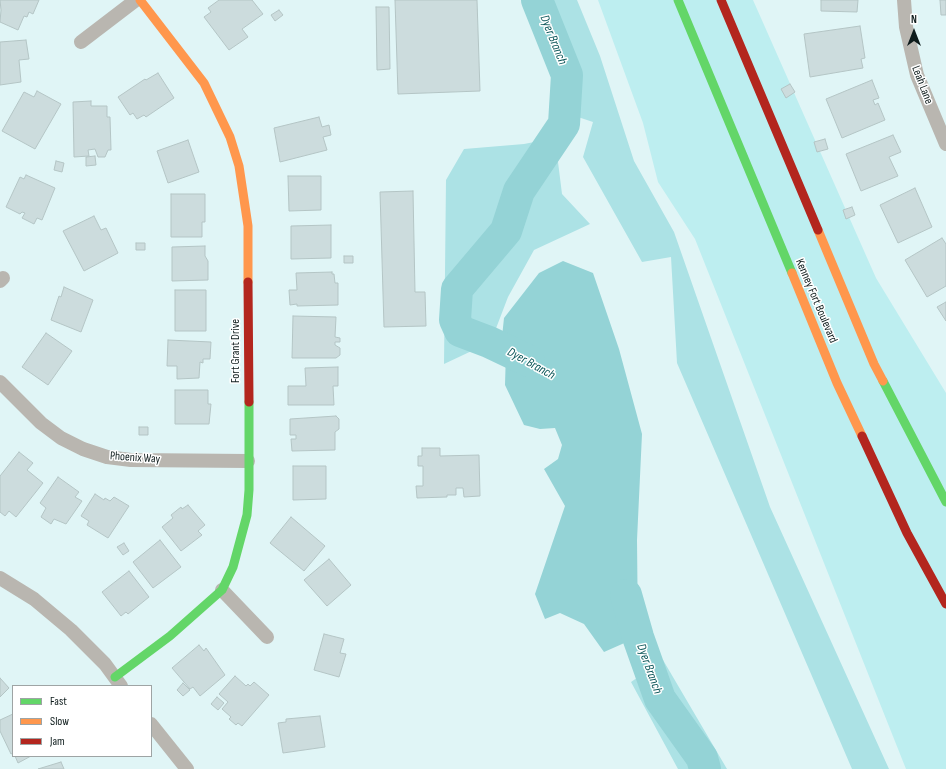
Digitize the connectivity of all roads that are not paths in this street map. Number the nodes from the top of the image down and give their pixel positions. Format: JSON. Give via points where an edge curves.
{"nodes":[{"id":1,"x":136,"y":0,"type":"edge"},
{"id":2,"x":140,"y":0,"type":"edge"},
{"id":3,"x":678,"y":0,"type":"edge"},
{"id":4,"x":721,"y":0,"type":"edge"},
{"id":5,"x":904,"y":0,"type":"edge"},
{"id":6,"x":81,"y":42,"type":"dead end"},
{"id":7,"x":946,"y":144,"type":"edge"},
{"id":8,"x":0,"y":382,"type":"edge"},
{"id":9,"x":248,"y":461,"type":"junction"},
{"id":10,"x":946,"y":502,"type":"edge"},
{"id":11,"x":0,"y":578,"type":"edge"},
{"id":12,"x":222,"y":590,"type":"junction"},
{"id":13,"x":946,"y":604,"type":"edge"},
{"id":14,"x":267,"y":637,"type":"dead end"},
{"id":15,"x":118,"y":681,"type":"edge"},
{"id":16,"x":152,"y":725,"type":"edge"},
{"id":17,"x":187,"y":769,"type":"edge"}],
"edges":[{"from":1,"to":6,"type":"street"},
{"from":2,"to":9,"type":"main road","name":"Fort Grant Drive","via":[[204,83],[230,137],[239,166],[248,226]]},
{"from":3,"to":13,"type":"main road","name":"Kenney Fort Boulevard","via":[[837,382],[907,533]]},
{"from":4,"to":10,"type":"main road","via":[[871,357]]},
{"from":5,"to":7,"type":"street","name":"Leah Lane","via":[[906,27],[915,68]]},
{"from":8,"to":9,"type":"street","name":"Phoenix Way","via":[[41,423],[61,438],[106,457],[131,460]]},
{"from":9,"to":12,"type":"main road","name":"Fort Grant Drive","via":[[247,516],[233,567]]},
{"from":11,"to":15,"type":"street","via":[[34,600],[71,630]]},
{"from":12,"to":14,"type":"street"},
{"from":12,"to":15,"type":"main road","name":"Fort Grant Drive"},
{"from":16,"to":17,"type":"street"}]}
